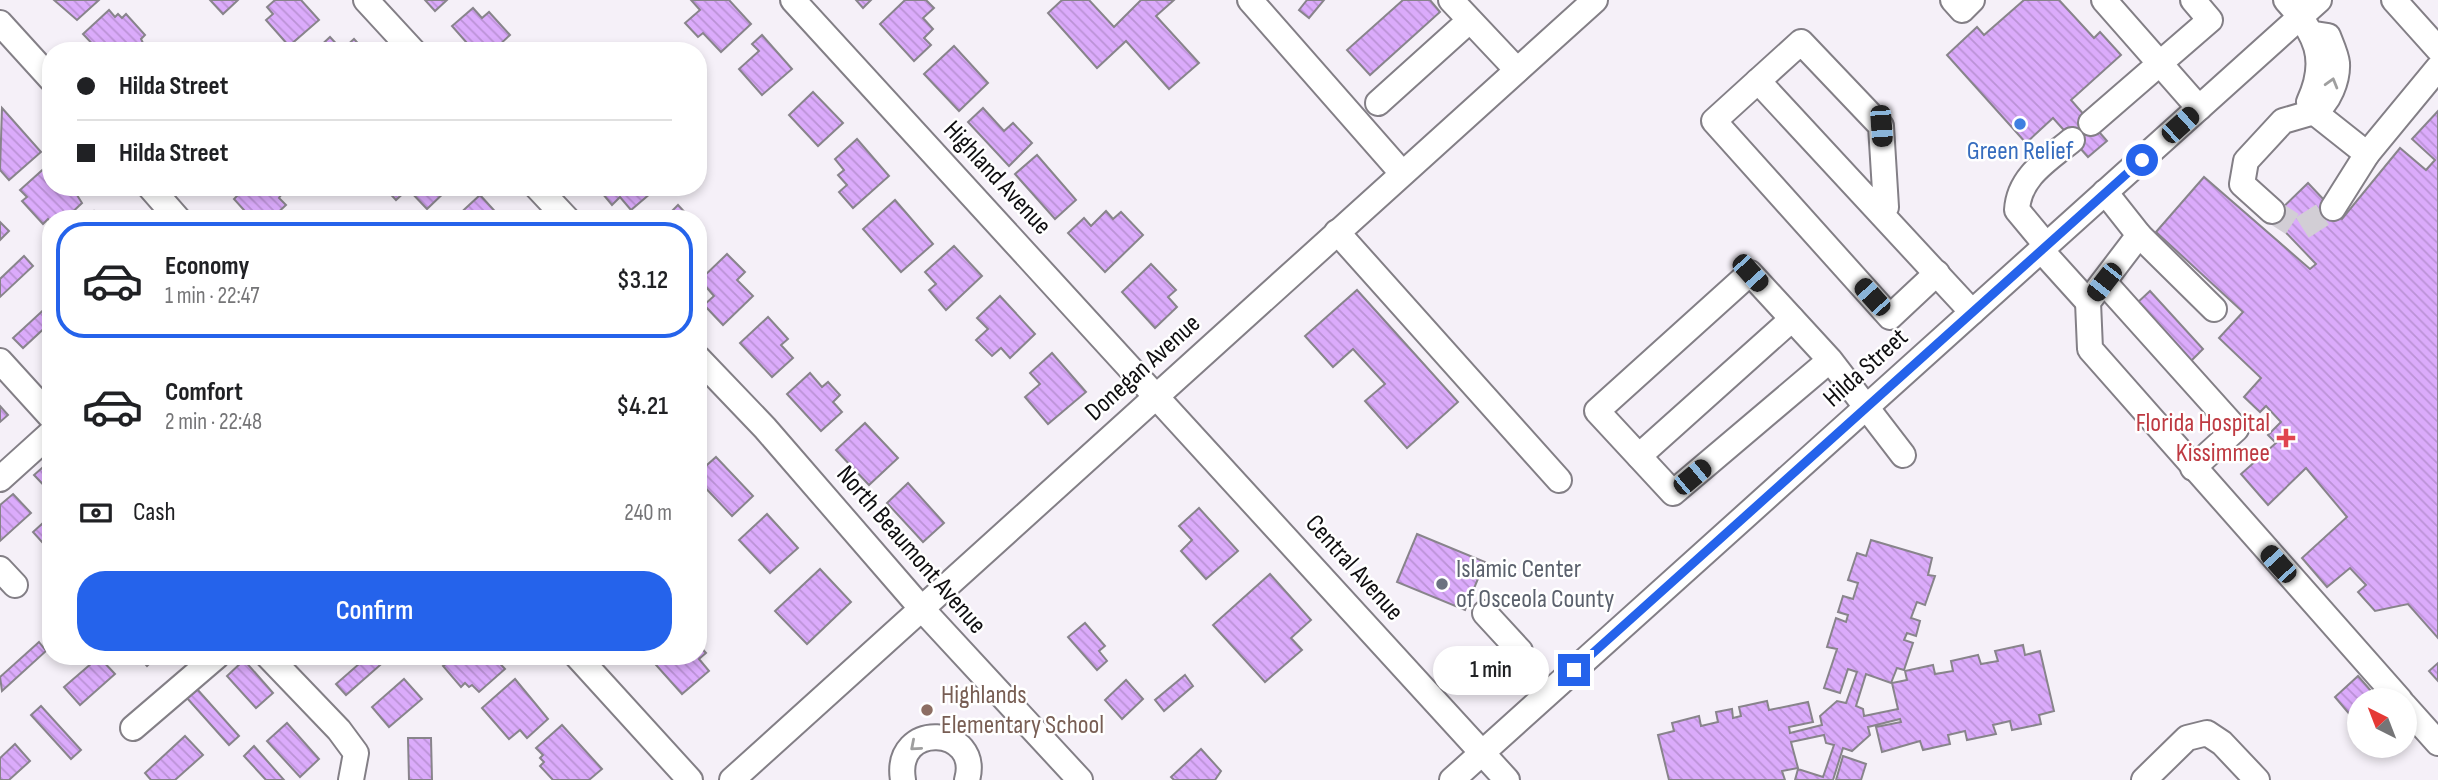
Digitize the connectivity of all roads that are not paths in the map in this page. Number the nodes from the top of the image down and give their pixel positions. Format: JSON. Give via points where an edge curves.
{"nodes":[{"id":1,"x":366,"y":0,"type":"edge"},
{"id":2,"x":793,"y":0,"type":"edge"},
{"id":3,"x":1250,"y":0,"type":"edge"},
{"id":4,"x":1451,"y":0,"type":"edge"},
{"id":5,"x":1953,"y":0,"type":"edge"},
{"id":6,"x":1972,"y":0,"type":"edge"},
{"id":7,"x":2104,"y":0,"type":"edge"},
{"id":8,"x":2193,"y":0,"type":"edge"},
{"id":9,"x":2394,"y":0,"type":"edge"},
{"id":10,"x":1586,"y":3,"type":"edge"},
{"id":11,"x":2305,"y":13,"type":"edge"},
{"id":12,"x":1469,"y":21,"type":"junction"},
{"id":13,"x":0,"y":23,"type":"edge"},
{"id":14,"x":405,"y":42,"type":"edge"},
{"id":15,"x":2438,"y":49,"type":"edge"},
{"id":16,"x":2161,"y":64,"type":"junction"},
{"id":17,"x":2438,"y":68,"type":"edge"},
{"id":18,"x":42,"y":69,"type":"edge"},
{"id":19,"x":1517,"y":70,"type":"junction"},
{"id":20,"x":1758,"y":81,"type":"junction"},
{"id":21,"x":1378,"y":103,"type":"dead end"},
{"id":22,"x":2199,"y":108,"type":"junction"},
{"id":23,"x":2314,"y":112,"type":"junction"},
{"id":24,"x":2091,"y":123,"type":"dead end"},
{"id":25,"x":2072,"y":140,"type":"dead end"},
{"id":26,"x":2367,"y":154,"type":"junction"},
{"id":27,"x":1402,"y":173,"type":"junction"},
{"id":28,"x":2105,"y":192,"type":"junction"},
{"id":29,"x":158,"y":196,"type":"edge"},
{"id":30,"x":545,"y":196,"type":"edge"},
{"id":31,"x":2333,"y":208,"type":"tunnel mouth"},
{"id":32,"x":170,"y":210,"type":"edge"},
{"id":33,"x":559,"y":210,"type":"edge"},
{"id":34,"x":2272,"y":211,"type":"tunnel mouth"},
{"id":35,"x":1880,"y":212,"type":"junction"},
{"id":36,"x":1337,"y":232,"type":"junction"},
{"id":37,"x":2139,"y":235,"type":"junction"},
{"id":38,"x":2044,"y":248,"type":"junction"},
{"id":39,"x":1937,"y":273,"type":"junction"},
{"id":40,"x":2104,"y":282,"type":"junction"},
{"id":41,"x":2088,"y":302,"type":"junction"},
{"id":42,"x":2214,"y":309,"type":"dead end"},
{"id":43,"x":1972,"y":312,"type":"junction"},
{"id":44,"x":1792,"y":319,"type":"junction"},
{"id":45,"x":1830,"y":359,"type":"junction"},
{"id":46,"x":0,"y":361,"type":"edge"},
{"id":47,"x":707,"y":367,"type":"edge"},
{"id":48,"x":1156,"y":396,"type":"junction"},
{"id":49,"x":1868,"y":406,"type":"junction"},
{"id":50,"x":42,"y":407,"type":"edge"},
{"id":51,"x":42,"y":441,"type":"edge"},
{"id":52,"x":1903,"y":455,"type":"dead end"},
{"id":53,"x":1639,"y":456,"type":"junction"},
{"id":54,"x":2193,"y":468,"type":"junction"},
{"id":55,"x":0,"y":479,"type":"edge"},
{"id":56,"x":1559,"y":480,"type":"dead end"},
{"id":57,"x":921,"y":608,"type":"junction"},
{"id":58,"x":1485,"y":613,"type":"dead end"},
{"id":59,"x":1520,"y":651,"type":"dead end"},
{"id":60,"x":206,"y":665,"type":"edge"},
{"id":61,"x":277,"y":665,"type":"edge"},
{"id":62,"x":585,"y":665,"type":"edge"},
{"id":63,"x":2389,"y":688,"type":"edge"},
{"id":64,"x":2417,"y":720,"type":"edge"},
{"id":65,"x":133,"y":728,"type":"dead end"},
{"id":66,"x":2438,"y":743,"type":"edge"},
{"id":67,"x":1482,"y":753,"type":"junction"},
{"id":68,"x":974,"y":774,"type":"edge"},
{"id":69,"x":351,"y":780,"type":"edge"},
{"id":70,"x":690,"y":780,"type":"edge"},
{"id":71,"x":732,"y":780,"type":"edge"},
{"id":72,"x":903,"y":780,"type":"edge"},
{"id":73,"x":1080,"y":780,"type":"edge"},
{"id":74,"x":1452,"y":780,"type":"edge"},
{"id":75,"x":1507,"y":780,"type":"edge"},
{"id":76,"x":2144,"y":780,"type":"edge"},
{"id":77,"x":2258,"y":780,"type":"edge"}],
"edges":[{"from":1,"to":14,"type":"street"},
{"from":2,"to":48,"type":"street","name":"Highland Avenue"},
{"from":3,"to":27,"type":"street"},
{"from":4,"to":12,"type":"street"},
{"from":5,"to":6,"type":"street","via":[[1962,10]]},
{"from":7,"to":16,"type":"street"},
{"from":8,"to":16,"type":"street","via":[[2210,20]]},
{"from":9,"to":15,"type":"street"},
{"from":10,"to":19,"type":"street","name":"Donegan Avenue"},
{"from":11,"to":22,"type":"street","name":"Hilda Street"},
{"from":11,"to":23,"type":"street","via":[[2319,74],[2309,102]]},
{"from":12,"to":19,"type":"street"},
{"from":12,"to":21,"type":"street"},
{"from":13,"to":18,"type":"street"},
{"from":16,"to":22,"type":"street"},
{"from":16,"to":24,"type":"street"},
{"from":17,"to":26,"type":"street"},
{"from":19,"to":27,"type":"street","name":"Donegan Avenue"},
{"from":20,"to":35,"type":"street"},
{"from":20,"to":35,"type":"street","via":[[1801,42],[1881,126],[1886,207]]},
{"from":20,"to":39,"type":"street","via":[[1714,121],[1890,317]]},
{"from":22,"to":28,"type":"street","name":"Hilda Street"},
{"from":23,"to":26,"type":"street"},
{"from":23,"to":34,"type":"street","via":[[2283,121],[2246,161],[2242,184]]},
{"from":25,"to":38,"type":"street","via":[[2020,190],[2017,210]]},
{"from":26,"to":31,"type":"street"},
{"from":27,"to":36,"type":"street","name":"Donegan Avenue"},
{"from":28,"to":37,"type":"street"},
{"from":28,"to":38,"type":"street","name":"Hilda Street"},
{"from":29,"to":32,"type":"street"},
{"from":30,"to":33,"type":"street"},
{"from":35,"to":39,"type":"street"},
{"from":36,"to":48,"type":"street","name":"Donegan Avenue"},
{"from":36,"to":56,"type":"street"},
{"from":37,"to":40,"type":"street"},
{"from":37,"to":42,"type":"street"},
{"from":38,"to":41,"type":"street"},
{"from":38,"to":43,"type":"street","name":"Hilda Street"},
{"from":39,"to":43,"type":"street"},
{"from":40,"to":41,"type":"street"},
{"from":40,"to":54,"type":"street","via":[[2236,429]]},
{"from":41,"to":54,"type":"street","via":[[2090,349]]},
{"from":43,"to":49,"type":"street","name":"Hilda Street"},
{"from":44,"to":45,"type":"street"},
{"from":44,"to":53,"type":"street"},
{"from":44,"to":53,"type":"street","via":[[1750,273],[1597,411]]},
{"from":45,"to":49,"type":"street"},
{"from":45,"to":53,"type":"street","via":[[1673,493]]},
{"from":46,"to":50,"type":"street"},
{"from":47,"to":57,"type":"street","name":"North Beaumont Avenue"},
{"from":48,"to":57,"type":"street","name":"Donegan Avenue"},
{"from":48,"to":67,"type":"street","name":"Central Avenue"},
{"from":49,"to":52,"type":"street"},
{"from":49,"to":67,"type":"street","name":"Hilda Street"},
{"from":51,"to":55,"type":"street"},
{"from":54,"to":63,"type":"street"},
{"from":57,"to":71,"type":"street","name":"Donegan Avenue"},
{"from":57,"to":73,"type":"street","name":"North Beaumont Avenue"},
{"from":58,"to":59,"type":"street"},
{"from":60,"to":65,"type":"street"},
{"from":61,"to":69,"type":"street","via":[[356,753]]},
{"from":62,"to":70,"type":"street"},
{"from":64,"to":66,"type":"street"},
{"from":67,"to":74,"type":"street","name":"Hilda Street"},
{"from":67,"to":75,"type":"street","name":"Central Avenue"},
{"from":68,"to":72,"type":"street","one_way":true,"via":[[965,753],[949,738],[928,737],[904,757]]},
{"from":76,"to":77,"type":"street","via":[[2188,738],[2207,733]]}]}
